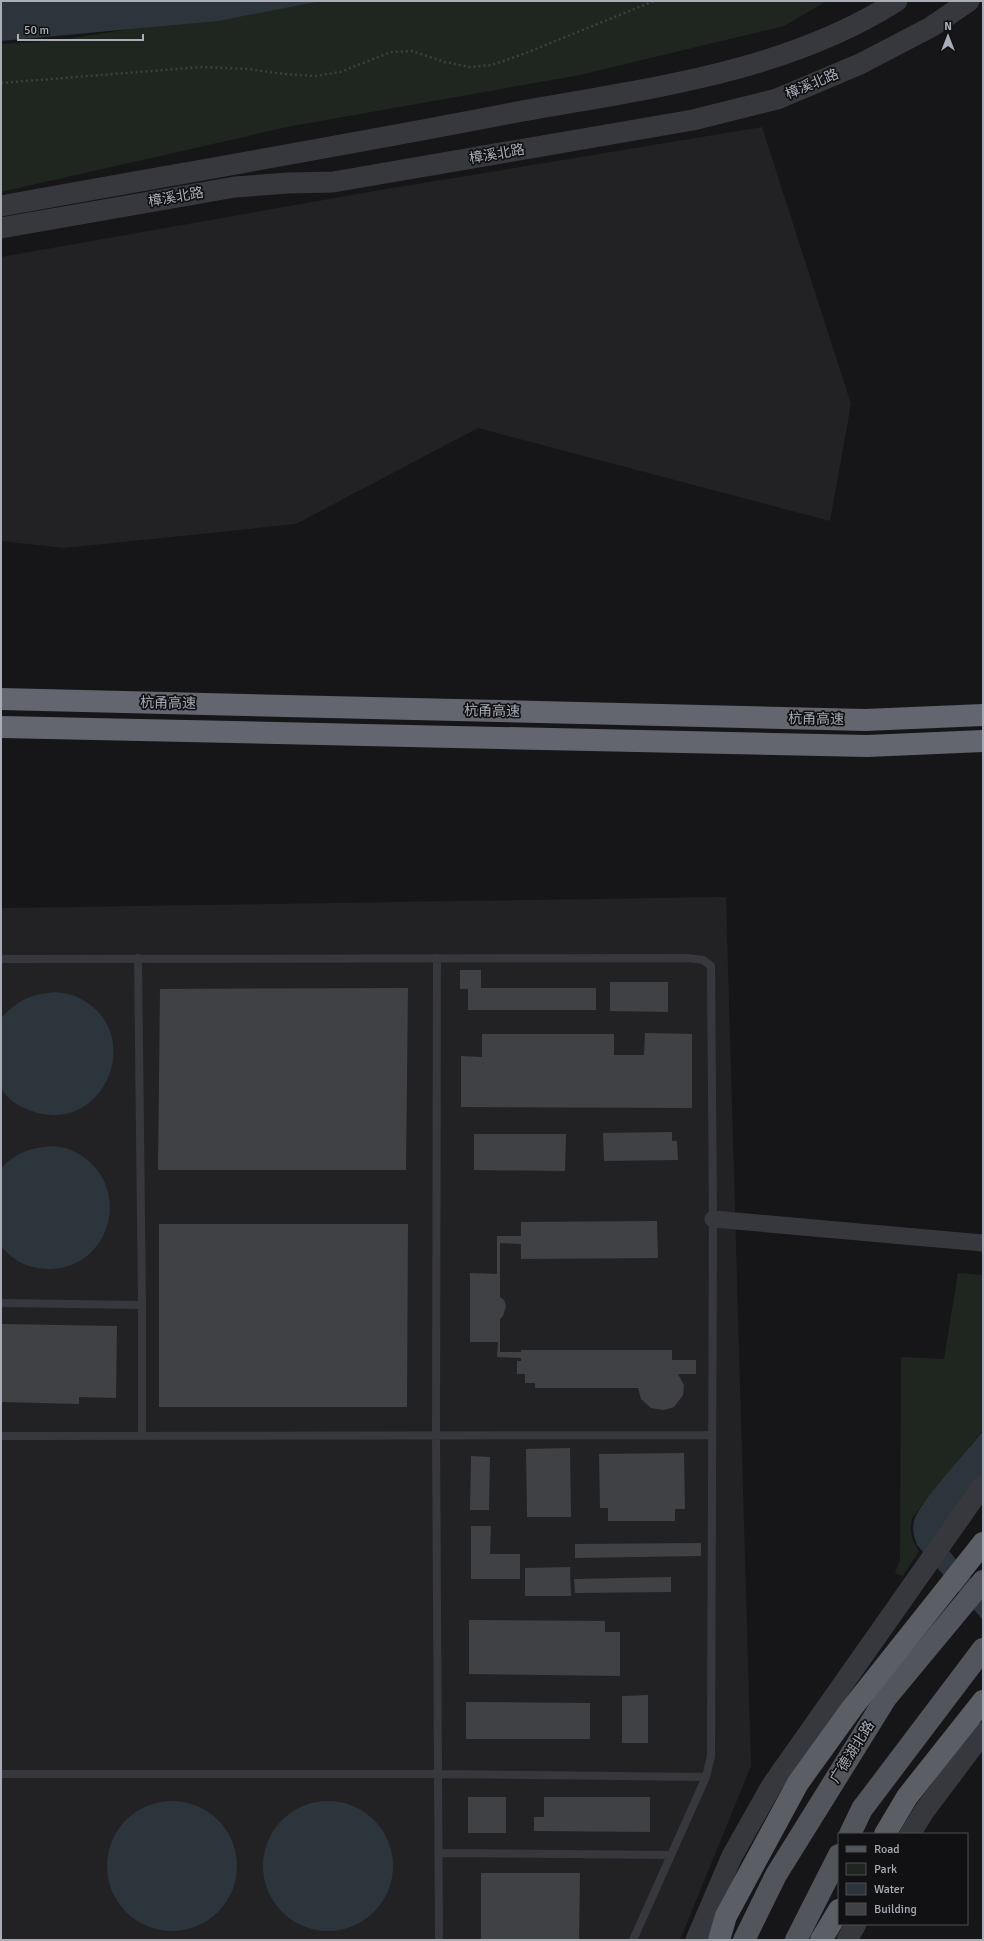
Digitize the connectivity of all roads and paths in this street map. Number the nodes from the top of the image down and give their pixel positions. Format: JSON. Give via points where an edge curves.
{"nodes":[{"id":1,"x":654,"y":1,"type":"edge"},
{"id":2,"x":897,"y":1,"type":"edge"},
{"id":3,"x":969,"y":1,"type":"edge"},
{"id":4,"x":1,"y":83,"type":"edge"},
{"id":5,"x":1,"y":206,"type":"edge"},
{"id":6,"x":1,"y":228,"type":"edge"},
{"id":7,"x":1,"y":699,"type":"edge"},
{"id":8,"x":983,"y":715,"type":"edge"},
{"id":9,"x":1,"y":727,"type":"edge"},
{"id":10,"x":983,"y":741,"type":"edge"},
{"id":11,"x":138,"y":958,"type":"junction"},
{"id":12,"x":437,"y":958,"type":"junction"},
{"id":13,"x":1,"y":959,"type":"edge"},
{"id":14,"x":713,"y":1219,"type":"junction"},
{"id":15,"x":983,"y":1243,"type":"edge"},
{"id":16,"x":1,"y":1303,"type":"edge"},
{"id":17,"x":142,"y":1304,"type":"junction"},
{"id":18,"x":436,"y":1435,"type":"junction"},
{"id":19,"x":711,"y":1435,"type":"junction"},
{"id":20,"x":1,"y":1436,"type":"edge"},
{"id":21,"x":142,"y":1436,"type":"junction"},
{"id":22,"x":983,"y":1485,"type":"edge"},
{"id":23,"x":983,"y":1543,"type":"edge"},
{"id":24,"x":983,"y":1581,"type":"edge"},
{"id":25,"x":983,"y":1649,"type":"edge"},
{"id":26,"x":983,"y":1701,"type":"edge"},
{"id":27,"x":979,"y":1745,"type":"edge"},
{"id":28,"x":1,"y":1774,"type":"edge"},
{"id":29,"x":439,"y":1774,"type":"junction"},
{"id":30,"x":706,"y":1777,"type":"junction"},
{"id":31,"x":850,"y":1833,"type":"edge"},
{"id":32,"x":886,"y":1833,"type":"edge"},
{"id":33,"x":911,"y":1833,"type":"edge"},
{"id":34,"x":439,"y":1853,"type":"junction"},
{"id":35,"x":671,"y":1855,"type":"junction"},
{"id":36,"x":838,"y":1857,"type":"edge"},
{"id":37,"x":838,"y":1912,"type":"edge"},
{"id":38,"x":855,"y":1925,"type":"edge"},
{"id":39,"x":440,"y":1940,"type":"edge"},
{"id":40,"x":633,"y":1940,"type":"edge"},
{"id":41,"x":696,"y":1940,"type":"edge"},
{"id":42,"x":719,"y":1940,"type":"edge"},
{"id":43,"x":744,"y":1940,"type":"edge"},
{"id":44,"x":796,"y":1940,"type":"edge"},
{"id":45,"x":821,"y":1940,"type":"edge"},
{"id":46,"x":847,"y":1940,"type":"edge"}],
"edges":[{"from":1,"to":4,"type":"path","via":[[492,65],[470,67],[412,51],[391,52],[340,72],[316,76],[201,67]]},
{"from":2,"to":5,"type":"street","name":"樟溪北路","via":[[829,37],[763,61],[683,81]]},
{"from":3,"to":6,"type":"street","name":"樟溪北路","via":[[931,27],[860,64],[777,99],[693,120],[333,182],[288,182],[235,187]]},
{"from":7,"to":8,"type":"highway","name":"杭甬高速","via":[[865,720]]},
{"from":9,"to":10,"type":"highway","name":"杭甬高速","via":[[859,746]]},
{"from":11,"to":12,"type":"lane"},
{"from":11,"to":13,"type":"lane"},
{"from":11,"to":17,"type":"lane"},
{"from":12,"to":14,"type":"lane","via":[[688,958],[703,960],[711,966]]},
{"from":12,"to":18,"type":"lane"},
{"from":14,"to":15,"type":"street"},
{"from":14,"to":19,"type":"lane"},
{"from":16,"to":17,"type":"lane"},
{"from":17,"to":21,"type":"lane"},
{"from":18,"to":19,"type":"lane"},
{"from":18,"to":21,"type":"lane"},
{"from":18,"to":29,"type":"lane"},
{"from":19,"to":30,"type":"lane","via":[[711,1756]]},
{"from":20,"to":21,"type":"lane"},
{"from":22,"to":41,"type":"street","via":[[772,1785],[732,1856]]},
{"from":23,"to":42,"type":"highway","via":[[852,1708],[798,1783],[726,1916]]},
{"from":24,"to":43,"type":"main road","name":"广德湖北路","via":[[886,1698],[776,1875]]},
{"from":25,"to":31,"type":"main road","via":[[862,1809]]},
{"from":26,"to":32,"type":"highway","via":[[907,1797]]},
{"from":27,"to":33,"type":"street","via":[[925,1810]]},
{"from":28,"to":29,"type":"lane"},
{"from":29,"to":30,"type":"lane"},
{"from":29,"to":34,"type":"lane"},
{"from":30,"to":35,"type":"lane"},
{"from":34,"to":35,"type":"lane"},
{"from":34,"to":39,"type":"lane"},
{"from":35,"to":40,"type":"lane"},
{"from":36,"to":44,"type":"main road"},
{"from":37,"to":45,"type":"highway"},
{"from":38,"to":46,"type":"street"}]}
